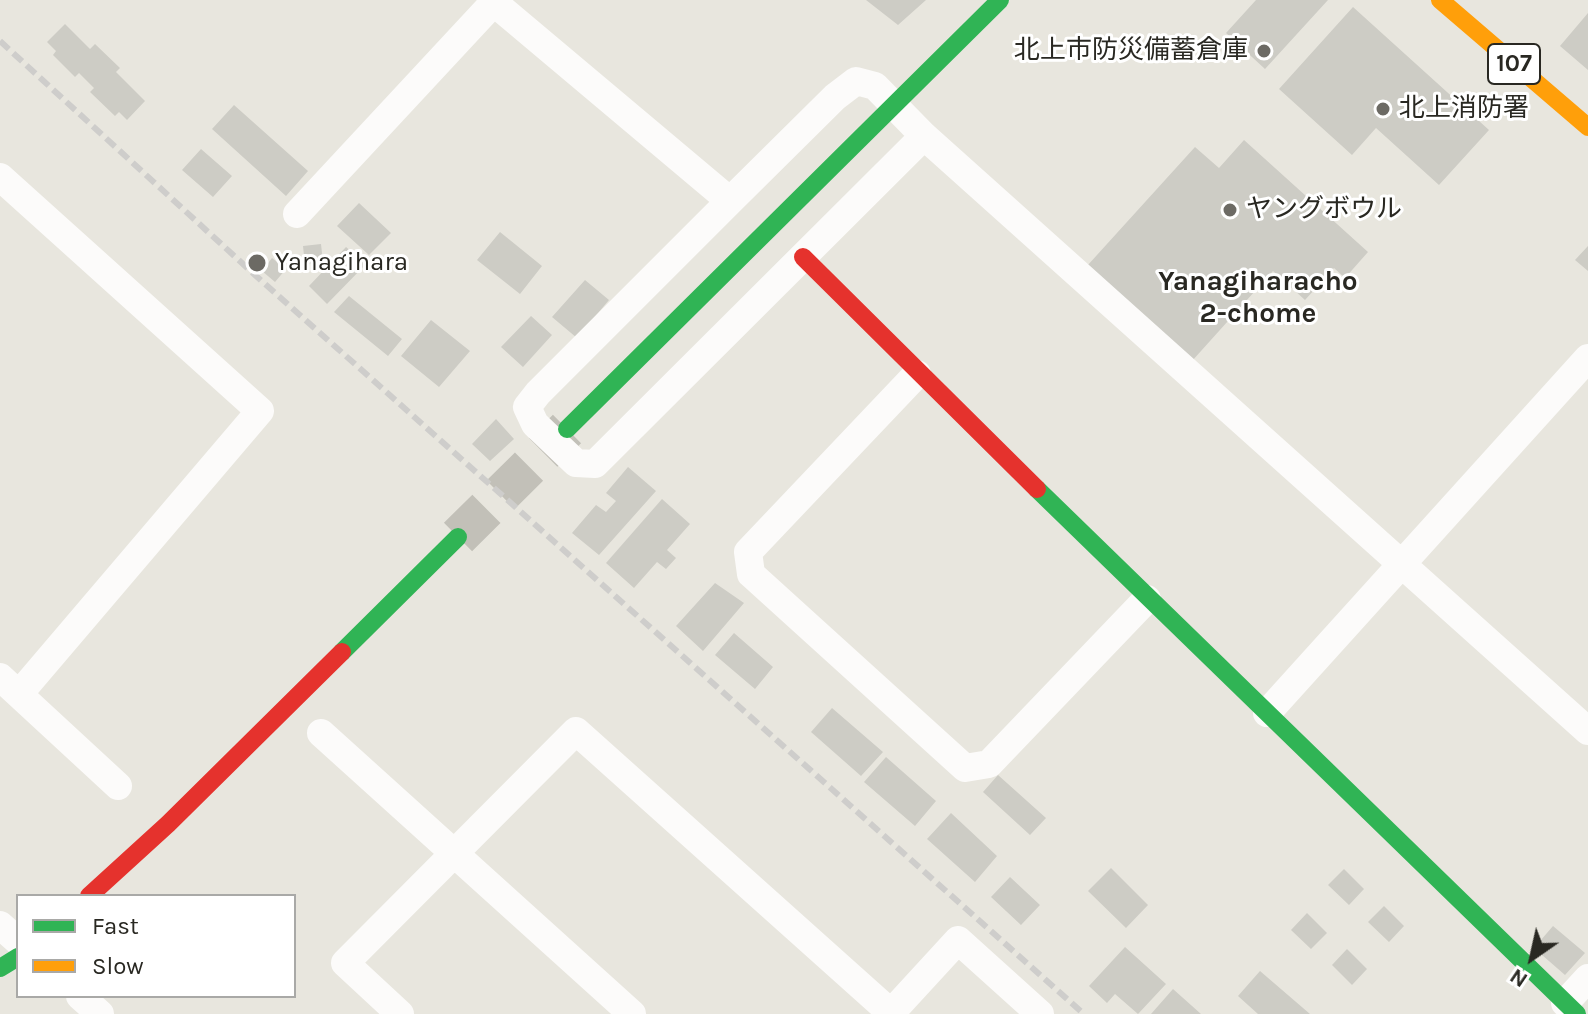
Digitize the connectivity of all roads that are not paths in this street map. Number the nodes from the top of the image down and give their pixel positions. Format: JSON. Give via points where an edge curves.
{"nodes":[{"id":1,"x":1000,"y":0,"type":"edge"},
{"id":2,"x":1440,"y":0,"type":"edge"},
{"id":3,"x":494,"y":1,"type":"edge"},
{"id":4,"x":895,"y":104,"type":"junction"},
{"id":5,"x":1588,"y":127,"type":"edge"},
{"id":6,"x":924,"y":136,"type":"junction"},
{"id":7,"x":0,"y":177,"type":"edge"},
{"id":8,"x":730,"y":201,"type":"junction"},
{"id":9,"x":297,"y":214,"type":"dead end"},
{"id":10,"x":803,"y":257,"type":"junction"},
{"id":11,"x":1588,"y":358,"type":"edge"},
{"id":12,"x":917,"y":374,"type":"junction"},
{"id":13,"x":567,"y":429,"type":"tunnel mouth"},
{"id":14,"x":458,"y":537,"type":"tunnel mouth"},
{"id":15,"x":1402,"y":565,"type":"junction"},
{"id":16,"x":1147,"y":599,"type":"junction"},
{"id":17,"x":9,"y":686,"type":"edge"},
{"id":18,"x":1267,"y":713,"type":"junction"},
{"id":19,"x":1588,"y":731,"type":"edge"},
{"id":20,"x":321,"y":733,"type":"dead end"},
{"id":21,"x":118,"y":786,"type":"dead end"},
{"id":22,"x":454,"y":853,"type":"junction"},
{"id":23,"x":91,"y":894,"type":"edge"},
{"id":24,"x":0,"y":925,"type":"edge"},
{"id":25,"x":16,"y":939,"type":"edge"},
{"id":26,"x":1588,"y":978,"type":"edge"},
{"id":27,"x":82,"y":998,"type":"edge"},
{"id":28,"x":1571,"y":1008,"type":"edge"},
{"id":29,"x":100,"y":1014,"type":"edge"},
{"id":30,"x":400,"y":1014,"type":"edge"},
{"id":31,"x":632,"y":1014,"type":"edge"},
{"id":32,"x":891,"y":1014,"type":"edge"},
{"id":33,"x":1040,"y":1014,"type":"edge"}],
"edges":[{"from":1,"to":4,"type":"main road"},
{"from":2,"to":5,"type":"main road","number":"107"},
{"from":3,"to":8,"type":"street"},
{"from":3,"to":9,"type":"street"},
{"from":4,"to":6,"type":"street"},
{"from":4,"to":8,"type":"street","via":[[875,86],[856,81]]},
{"from":4,"to":13,"type":"main road"},
{"from":6,"to":10,"type":"street"},
{"from":6,"to":15,"type":"street"},
{"from":7,"to":17,"type":"street","via":[[260,411]]},
{"from":8,"to":10,"type":"street","via":[[527,407],[535,424],[576,463],[595,464]]},
{"from":10,"to":12,"type":"main road"},
{"from":11,"to":15,"type":"street"},
{"from":12,"to":16,"type":"main road"},
{"from":12,"to":16,"type":"street","via":[[748,552],[751,574],[965,768],[989,764]]},
{"from":14,"to":23,"type":"main road"},
{"from":15,"to":18,"type":"street"},
{"from":15,"to":19,"type":"street"},
{"from":16,"to":18,"type":"main road"},
{"from":17,"to":21,"type":"street"},
{"from":18,"to":28,"type":"main road"},
{"from":20,"to":22,"type":"street"},
{"from":22,"to":30,"type":"street","via":[[345,963]]},
{"from":22,"to":31,"type":"street"},
{"from":22,"to":32,"type":"street","via":[[576,731]]},
{"from":24,"to":25,"type":"street"},
{"from":26,"to":28,"type":"street"},
{"from":27,"to":29,"type":"street"},
{"from":32,"to":33,"type":"street","via":[[958,940]]}]}
